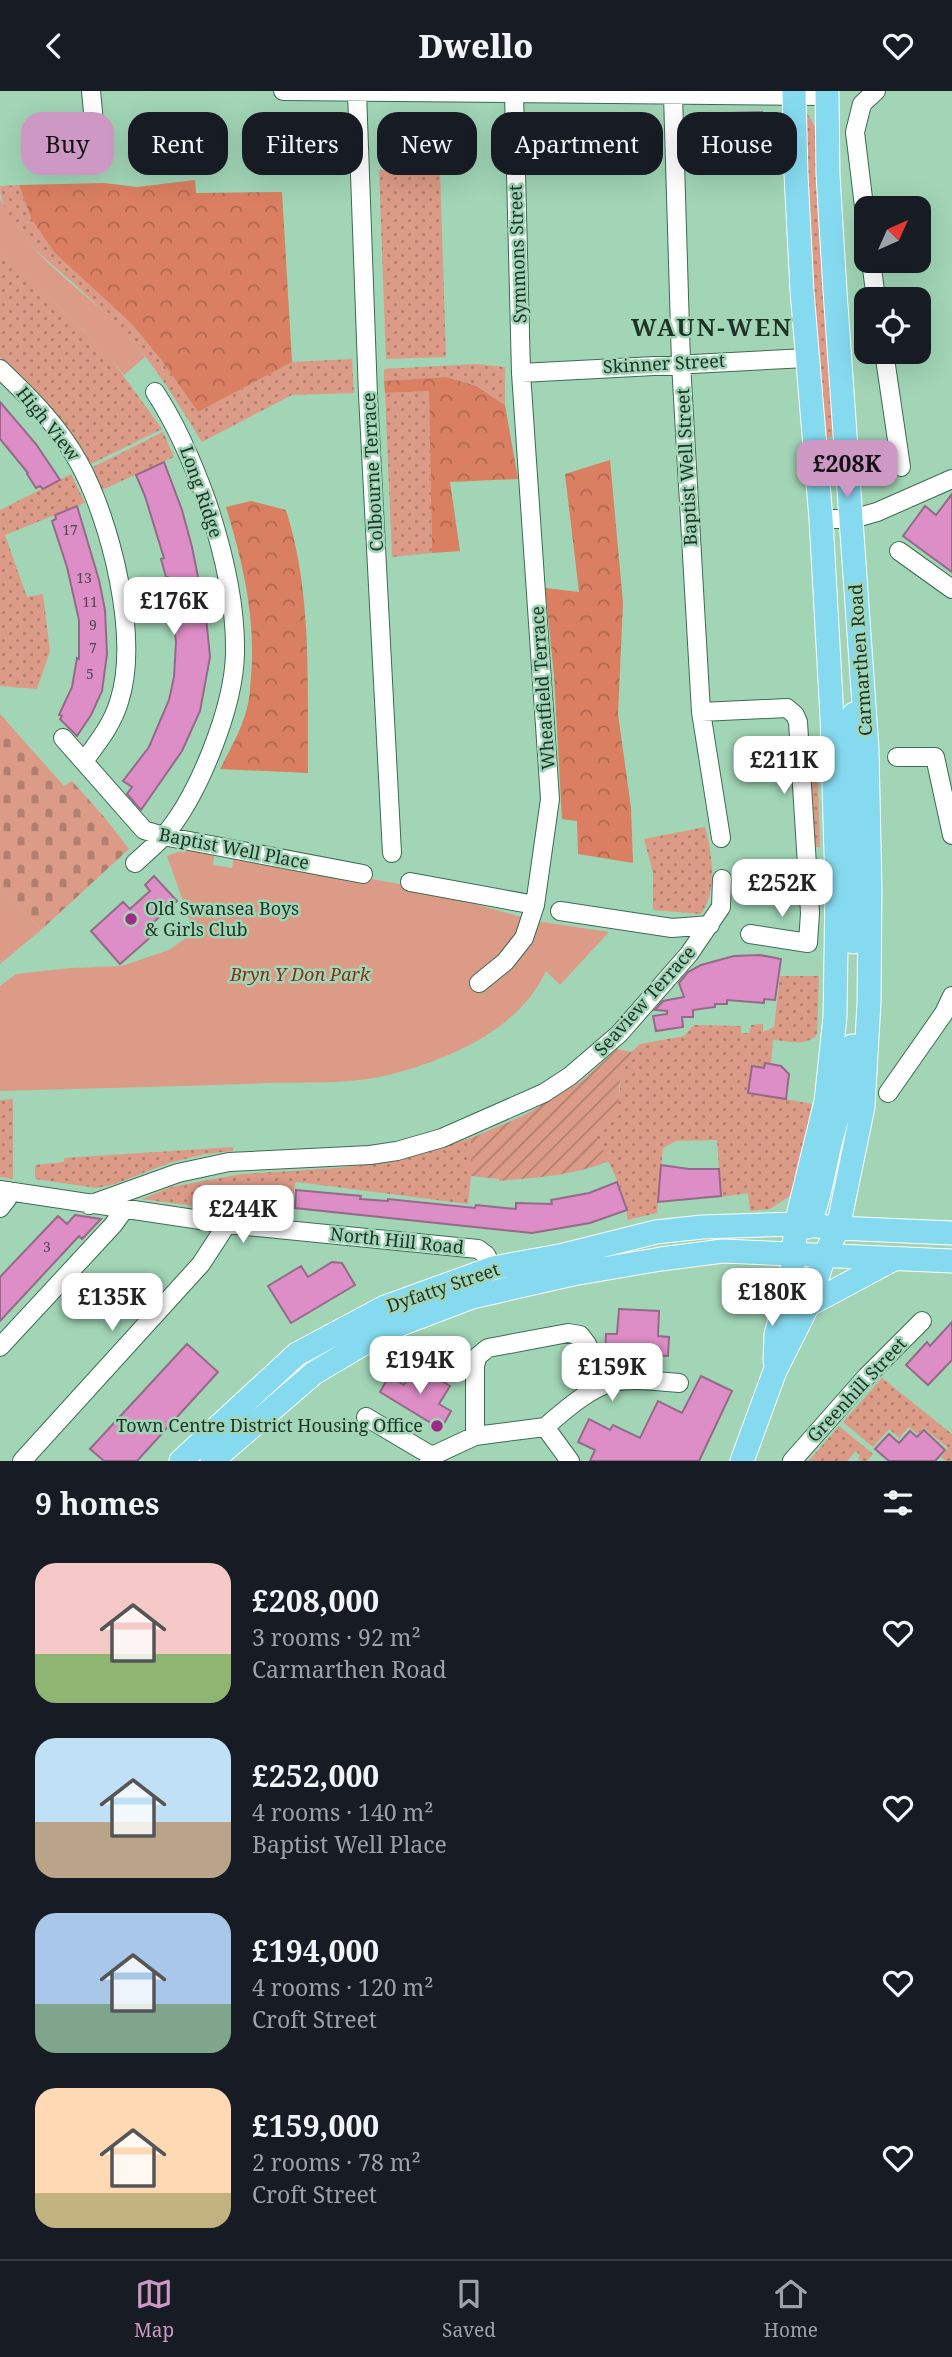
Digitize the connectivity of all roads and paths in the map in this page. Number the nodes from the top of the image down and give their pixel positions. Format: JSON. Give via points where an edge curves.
{"nodes":[{"id":1,"x":91,"y":91,"type":"edge"},
{"id":2,"x":283,"y":91,"type":"edge"},
{"id":3,"x":876,"y":91,"type":"edge"},
{"id":4,"x":357,"y":92,"type":"edge"},
{"id":5,"x":451,"y":92,"type":"edge"},
{"id":6,"x":514,"y":93,"type":"junction"},
{"id":7,"x":608,"y":93,"type":"edge"},
{"id":8,"x":794,"y":93,"type":"edge"},
{"id":9,"x":827,"y":94,"type":"edge"},
{"id":10,"x":673,"y":95,"type":"junction"},
{"id":11,"x":93,"y":112,"type":"edge"},
{"id":12,"x":863,"y":196,"type":"edge"},
{"id":13,"x":807,"y":358,"type":"junction"},
{"id":14,"x":681,"y":363,"type":"junction"},
{"id":15,"x":886,"y":364,"type":"edge"},
{"id":16,"x":0,"y":369,"type":"edge"},
{"id":17,"x":521,"y":373,"type":"junction"},
{"id":18,"x":155,"y":392,"type":"dead end"},
{"id":19,"x":901,"y":467,"type":"dead end"},
{"id":20,"x":952,"y":479,"type":"edge"},
{"id":21,"x":821,"y":519,"type":"junction"},
{"id":22,"x":852,"y":519,"type":"junction"},
{"id":23,"x":899,"y":551,"type":"dead end"},
{"id":24,"x":952,"y":589,"type":"edge"},
{"id":25,"x":861,"y":665,"type":"junction"},
{"id":26,"x":701,"y":712,"type":"junction"},
{"id":27,"x":63,"y":738,"type":"dead end"},
{"id":28,"x":897,"y":757,"type":"dead end"},
{"id":29,"x":84,"y":761,"type":"junction"},
{"id":30,"x":952,"y":835,"type":"edge"},
{"id":31,"x":163,"y":837,"type":"junction"},
{"id":32,"x":721,"y":838,"type":"dead end"},
{"id":33,"x":391,"y":853,"type":"dead end"},
{"id":34,"x":135,"y":863,"type":"dead end"},
{"id":35,"x":363,"y":874,"type":"dead end"},
{"id":36,"x":722,"y":879,"type":"dead end"},
{"id":37,"x":410,"y":882,"type":"dead end"},
{"id":38,"x":535,"y":905,"type":"junction"},
{"id":39,"x":560,"y":911,"type":"dead end"},
{"id":40,"x":710,"y":925,"type":"junction"},
{"id":41,"x":750,"y":934,"type":"dead end"},
{"id":42,"x":479,"y":983,"type":"dead end"},
{"id":43,"x":952,"y":996,"type":"edge"},
{"id":44,"x":888,"y":1093,"type":"dead end"},
{"id":45,"x":5,"y":1191,"type":"edge"},
{"id":46,"x":89,"y":1205,"type":"junction"},
{"id":47,"x":0,"y":1208,"type":"edge"},
{"id":48,"x":124,"y":1210,"type":"junction"},
{"id":49,"x":227,"y":1224,"type":"junction"},
{"id":50,"x":803,"y":1224,"type":"junction"},
{"id":51,"x":952,"y":1226,"type":"edge"},
{"id":52,"x":838,"y":1228,"type":"junction"},
{"id":53,"x":920,"y":1232,"type":"junction"},
{"id":54,"x":952,"y":1233,"type":"edge"},
{"id":55,"x":792,"y":1253,"type":"junction"},
{"id":56,"x":824,"y":1257,"type":"junction"},
{"id":57,"x":892,"y":1260,"type":"junction"},
{"id":58,"x":952,"y":1261,"type":"edge"},
{"id":59,"x":493,"y":1268,"type":"junction"},
{"id":60,"x":808,"y":1305,"type":"junction"},
{"id":61,"x":922,"y":1321,"type":"dead end"},
{"id":62,"x":0,"y":1347,"type":"edge"},
{"id":63,"x":775,"y":1371,"type":"junction"},
{"id":64,"x":679,"y":1383,"type":"dead end"},
{"id":65,"x":602,"y":1386,"type":"junction"},
{"id":66,"x":366,"y":1417,"type":"dead end"},
{"id":67,"x":545,"y":1427,"type":"junction"},
{"id":68,"x":475,"y":1436,"type":"junction"},
{"id":69,"x":430,"y":1459,"type":"edge"},
{"id":70,"x":22,"y":1461,"type":"edge"},
{"id":71,"x":181,"y":1461,"type":"edge"},
{"id":72,"x":212,"y":1461,"type":"edge"},
{"id":73,"x":570,"y":1461,"type":"edge"},
{"id":74,"x":742,"y":1461,"type":"edge"},
{"id":75,"x":792,"y":1461,"type":"edge"}],
"edges":[{"from":1,"to":11,"type":"street"},
{"from":2,"to":4,"type":"street"},
{"from":3,"to":12,"type":"street","via":[[862,104],[855,132]]},
{"from":4,"to":5,"type":"street"},
{"from":4,"to":33,"type":"street","name":"Colbourne Terrace"},
{"from":5,"to":6,"type":"street"},
{"from":6,"to":7,"type":"street"},
{"from":6,"to":17,"type":"street","name":"Symmons Street"},
{"from":7,"to":10,"type":"street"},
{"from":8,"to":9,"type":"street"},
{"from":8,"to":10,"type":"street"},
{"from":8,"to":13,"type":"main road","name":"Carmarthen Road"},
{"from":9,"to":22,"type":"main road","name":"Carmarthen Road","via":[[832,239]]},
{"from":10,"to":14,"type":"street","name":"Baptist Well Street"},
{"from":13,"to":14,"type":"street","name":"Skinner Street"},
{"from":13,"to":21,"type":"main road","name":"Carmarthen Road"},
{"from":14,"to":17,"type":"street","name":"Skinner Street"},
{"from":14,"to":26,"type":"street","name":"Baptist Well Street"},
{"from":15,"to":19,"type":"street"},
{"from":16,"to":29,"type":"street","name":"High View","via":[[32,400],[79,462],[112,552],[124,603],[125,677],[120,702],[107,732]]},
{"from":17,"to":38,"type":"street","name":"Wheatfield Terrace","via":[[550,799]]},
{"from":18,"to":31,"type":"street","name":"Long Ridge","via":[[185,444],[218,536],[232,600],[235,654],[228,705],[215,744],[195,788]]},
{"from":20,"to":22,"type":"street"},
{"from":21,"to":22,"type":"street"},
{"from":21,"to":50,"type":"main road","name":"Carmarthen Road","via":[[832,717],[835,1017]]},
{"from":22,"to":25,"type":"main road","name":"Carmarthen Road"},
{"from":23,"to":24,"type":"street"},
{"from":25,"to":50,"type":"main road","via":[[850,749],[854,848],[851,1066],[819,1197]]},
{"from":25,"to":52,"type":"main road","name":"Carmarthen Road","via":[[867,748],[869,1003],[863,1107]]},
{"from":26,"to":32,"type":"street","name":"Baptist Well Street"},
{"from":26,"to":41,"type":"street","via":[[778,708],[796,715],[810,913],[808,943]]},
{"from":27,"to":29,"type":"street","name":"Baptist Well Place"},
{"from":28,"to":30,"type":"street","via":[[935,757]]},
{"from":29,"to":31,"type":"street","name":"Baptist Well Place","via":[[144,831]]},
{"from":31,"to":34,"type":"street","name":"Long Ridge"},
{"from":31,"to":35,"type":"street","name":"Baptist Well Place"},
{"from":36,"to":40,"type":"street","name":"Seaview Terrace","via":[[721,907]]},
{"from":37,"to":38,"type":"street"},
{"from":38,"to":42,"type":"street","name":"Wheatfield Terrace","via":[[524,938],[505,962]]},
{"from":39,"to":40,"type":"street","via":[[671,928]]},
{"from":40,"to":46,"type":"street","name":"Seaview Terrace","via":[[603,1049],[570,1076],[516,1108],[397,1151],[229,1162],[178,1173]]},
{"from":43,"to":44,"type":"street"},
{"from":45,"to":46,"type":"street","name":"North Hill Road"},
{"from":45,"to":47,"type":"street","via":[[8,1199]]},
{"from":46,"to":48,"type":"street","name":"North Hill Road"},
{"from":48,"to":49,"type":"street","name":"North Hill Road"},
{"from":48,"to":62,"type":"street"},
{"from":49,"to":59,"type":"street","name":"North Hill Road","via":[[478,1249]]},
{"from":49,"to":70,"type":"street","via":[[201,1264]]},
{"from":50,"to":52,"type":"main road","name":"Dyfatty Street"},
{"from":50,"to":55,"type":"main road"},
{"from":50,"to":59,"type":"main road","name":"Dyfatty Street","via":[[656,1232]]},
{"from":51,"to":53,"type":"main road"},
{"from":52,"to":53,"type":"main road","name":"Dyfatty Street"},
{"from":52,"to":56,"type":"main road","name":"Carmarthen Road"},
{"from":53,"to":54,"type":"main road"},
{"from":55,"to":56,"type":"main road","name":"Dyfatty Street"},
{"from":55,"to":63,"type":"main road","via":[[791,1283],[776,1334]]},
{"from":55,"to":72,"type":"main road","name":"Dyfatty Street","via":[[723,1251],[661,1258],[472,1297],[388,1329],[314,1373]]},
{"from":56,"to":57,"type":"main road","name":"Dyfatty Street"},
{"from":56,"to":60,"type":"main road","name":"Carmarthen Road"},
{"from":57,"to":58,"type":"main road","name":"Dyfatty Street"},
{"from":57,"to":60,"type":"main road"},
{"from":59,"to":71,"type":"main road","name":"Dyfatty Street","via":[[385,1307],[298,1354]]},
{"from":60,"to":63,"type":"main road","name":"Carmarthen Road"},
{"from":61,"to":75,"type":"street","name":"Greenhill Street"},
{"from":63,"to":74,"type":"main road"},
{"from":64,"to":65,"type":"street"},
{"from":65,"to":67,"type":"street"},
{"from":65,"to":68,"type":"street","via":[[580,1335],[568,1333],[488,1348],[475,1366]]},
{"from":66,"to":69,"type":"street"},
{"from":67,"to":68,"type":"street"},
{"from":67,"to":73,"type":"street"},
{"from":68,"to":69,"type":"street"}]}
